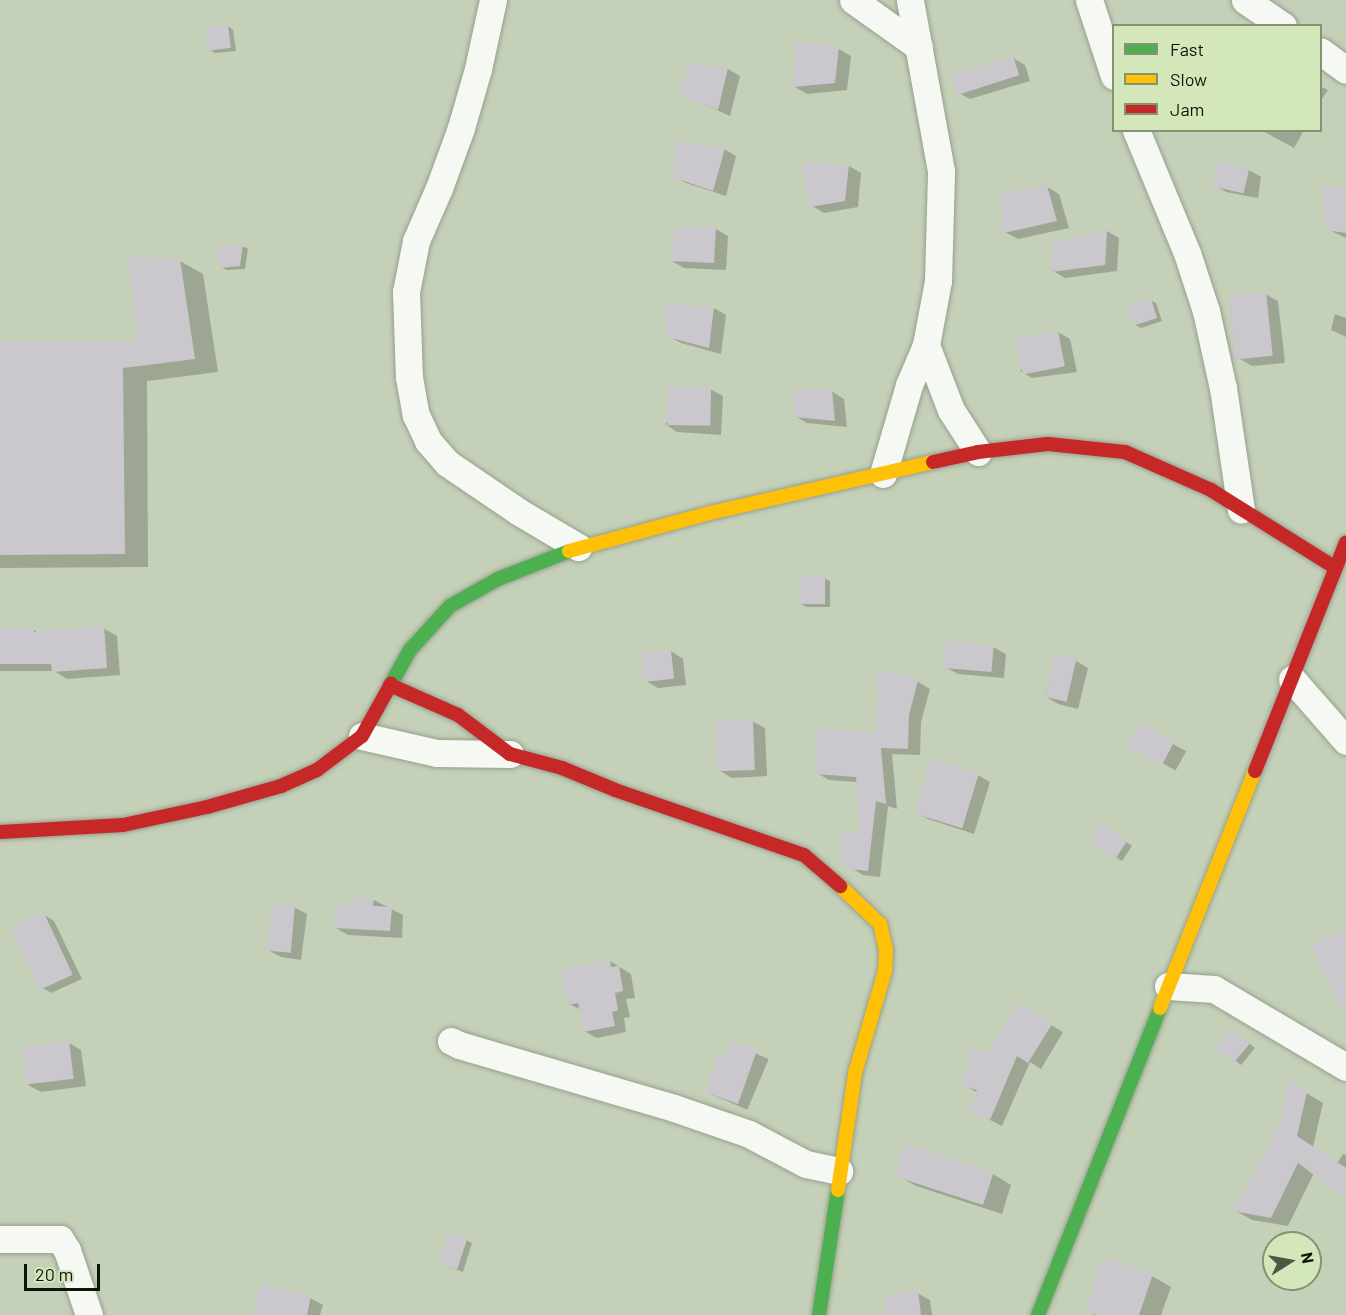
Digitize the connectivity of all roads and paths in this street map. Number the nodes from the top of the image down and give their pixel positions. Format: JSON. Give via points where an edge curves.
{"nodes":[{"id":1,"x":493,"y":0,"type":"edge"},
{"id":2,"x":853,"y":0,"type":"edge"},
{"id":3,"x":910,"y":0,"type":"edge"},
{"id":4,"x":1089,"y":0,"type":"edge"},
{"id":5,"x":1245,"y":0,"type":"edge"},
{"id":6,"x":1280,"y":24,"type":"edge"},
{"id":7,"x":919,"y":47,"type":"junction"},
{"id":8,"x":1322,"y":52,"type":"edge"},
{"id":9,"x":1346,"y":70,"type":"edge"},
{"id":10,"x":1112,"y":73,"type":"edge"},
{"id":11,"x":1137,"y":132,"type":"edge"},
{"id":12,"x":926,"y":345,"type":"junction"},
{"id":13,"x":978,"y":452,"type":"junction"},
{"id":14,"x":883,"y":474,"type":"junction"},
{"id":15,"x":1241,"y":510,"type":"junction"},
{"id":16,"x":1346,"y":542,"type":"edge"},
{"id":17,"x":578,"y":547,"type":"junction"},
{"id":18,"x":1336,"y":568,"type":"junction"},
{"id":19,"x":1292,"y":679,"type":"junction"},
{"id":20,"x":390,"y":685,"type":"junction"},
{"id":21,"x":362,"y":736,"type":"junction"},
{"id":22,"x":1346,"y":741,"type":"edge"},
{"id":23,"x":510,"y":754,"type":"junction"},
{"id":24,"x":0,"y":832,"type":"edge"},
{"id":25,"x":1168,"y":986,"type":"junction"},
{"id":26,"x":451,"y":1041,"type":"dead end"},
{"id":27,"x":1346,"y":1067,"type":"edge"},
{"id":28,"x":839,"y":1171,"type":"junction"},
{"id":29,"x":0,"y":1239,"type":"edge"},
{"id":30,"x":89,"y":1315,"type":"edge"},
{"id":31,"x":819,"y":1315,"type":"edge"},
{"id":32,"x":1038,"y":1315,"type":"edge"}],
"edges":[{"from":1,"to":17,"type":"street","via":[[460,128],[416,241],[406,292],[409,377],[416,415],[428,441],[447,463]]},
{"from":2,"to":7,"type":"street"},
{"from":3,"to":7,"type":"street"},
{"from":4,"to":10,"type":"street"},
{"from":5,"to":6,"type":"street"},
{"from":7,"to":12,"type":"street","via":[[941,171],[938,281]]},
{"from":8,"to":9,"type":"street"},
{"from":11,"to":15,"type":"street","via":[[1187,253],[1206,311],[1227,410]]},
{"from":12,"to":13,"type":"street","via":[[951,410]]},
{"from":12,"to":14,"type":"street","via":[[909,385]]},
{"from":13,"to":14,"type":"street"},
{"from":13,"to":15,"type":"street","via":[[1048,444],[1125,452],[1211,490]]},
{"from":14,"to":17,"type":"street"},
{"from":15,"to":18,"type":"street"},
{"from":16,"to":18,"type":"street"},
{"from":17,"to":20,"type":"street","via":[[498,579],[450,606],[410,650]]},
{"from":18,"to":19,"type":"street"},
{"from":19,"to":22,"type":"street"},
{"from":19,"to":25,"type":"street"},
{"from":20,"to":21,"type":"street"},
{"from":20,"to":23,"type":"street","via":[[458,715]]},
{"from":21,"to":23,"type":"street","via":[[437,753]]},
{"from":21,"to":24,"type":"street","via":[[317,770],[281,786],[207,807],[123,825]]},
{"from":23,"to":28,"type":"street","via":[[562,768],[804,855],[880,924],[885,971],[855,1073]]},
{"from":25,"to":27,"type":"street","via":[[1214,989]]},
{"from":25,"to":32,"type":"street"},
{"from":26,"to":28,"type":"street","via":[[674,1108],[748,1134],[806,1164]]},
{"from":28,"to":31,"type":"street"},
{"from":29,"to":30,"type":"street","via":[[60,1239]]}]}
